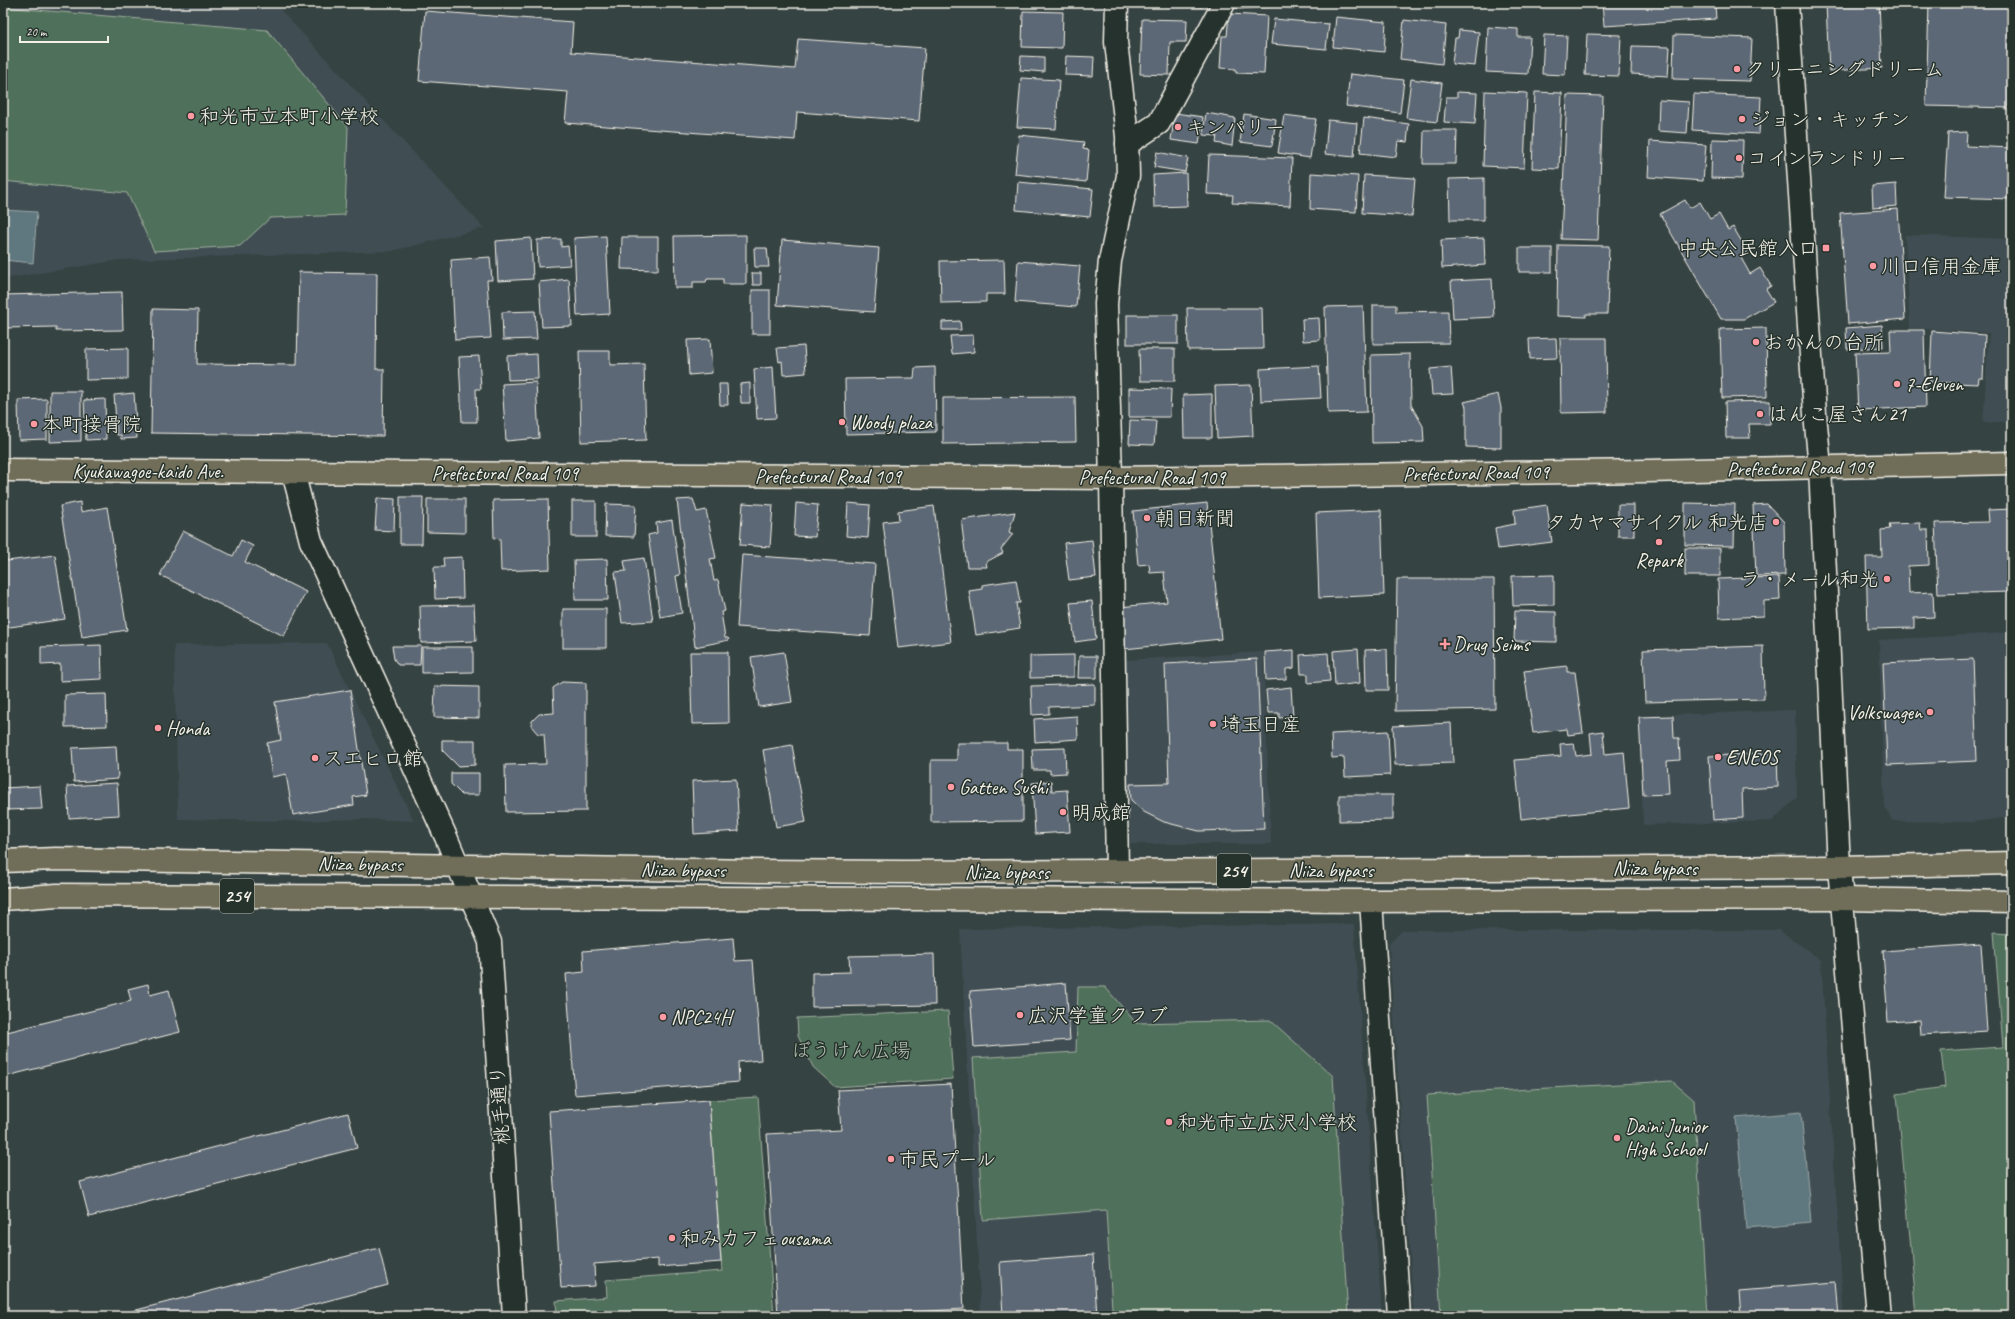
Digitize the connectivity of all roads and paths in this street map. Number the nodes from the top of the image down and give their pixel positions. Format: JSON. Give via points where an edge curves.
{"nodes":[{"id":1,"x":1118,"y":3,"type":"edge"},
{"id":2,"x":1224,"y":3,"type":"edge"},
{"id":3,"x":1787,"y":3,"type":"edge"},
{"id":4,"x":1127,"y":144,"type":"junction"},
{"id":5,"x":2012,"y":463,"type":"edge"},
{"id":6,"x":1820,"y":467,"type":"junction"},
{"id":7,"x":3,"y":470,"type":"edge"},
{"id":8,"x":293,"y":472,"type":"junction"},
{"id":9,"x":1111,"y":478,"type":"junction"},
{"id":10,"x":3,"y":861,"type":"edge"},
{"id":11,"x":2012,"y":864,"type":"edge"},
{"id":12,"x":457,"y":866,"type":"junction"},
{"id":13,"x":1839,"y":867,"type":"junction"},
{"id":14,"x":1118,"y":872,"type":"junction"},
{"id":15,"x":471,"y":897,"type":"junction"},
{"id":16,"x":3,"y":899,"type":"edge"},
{"id":17,"x":1842,"y":899,"type":"junction"},
{"id":18,"x":1371,"y":900,"type":"junction"},
{"id":19,"x":2012,"y":902,"type":"edge"},
{"id":20,"x":514,"y":1316,"type":"edge"},
{"id":21,"x":1399,"y":1316,"type":"edge"},
{"id":22,"x":1878,"y":1316,"type":"edge"}],
"edges":[{"from":1,"to":4,"type":"street","via":[[1116,42]]},
{"from":2,"to":4,"type":"street","via":[[1159,123]]},
{"from":3,"to":6,"type":"street"},
{"from":4,"to":9,"type":"street","via":[[1128,176],[1110,261],[1106,304]]},
{"from":5,"to":6,"type":"main road","name":"Prefectural Road 109"},
{"from":6,"to":9,"type":"main road","name":"Prefectural Road 109"},
{"from":6,"to":13,"type":"street"},
{"from":7,"to":8,"type":"main road","name":"Kyukawagoe-kaido Ave."},
{"from":8,"to":9,"type":"main road","name":"Prefectural Road 109"},
{"from":8,"to":12,"type":"street","name":"桃手通り","via":[[311,541]]},
{"from":9,"to":14,"type":"street"},
{"from":10,"to":12,"type":"main road","name":"Niiza bypass","number":"254","via":[[56,859]]},
{"from":11,"to":13,"type":"main road","name":"Niiza bypass","number":"254"},
{"from":12,"to":14,"type":"main road","name":"Niiza bypass","number":"254","via":[[812,872]]},
{"from":12,"to":15,"type":"street","name":"桃手通り"},
{"from":13,"to":14,"type":"main road","name":"Niiza bypass","number":"254"},
{"from":13,"to":17,"type":"street"},
{"from":15,"to":16,"type":"main road","name":"Niiza bypass","number":"254","via":[[57,895]]},
{"from":15,"to":18,"type":"main road","name":"Niiza bypass","number":"254"},
{"from":15,"to":20,"type":"street","name":"桃手通り","via":[[490,942]]},
{"from":17,"to":18,"type":"main road","name":"Niiza bypass","number":"254"},
{"from":17,"to":19,"type":"main road","name":"Niiza bypass","number":"254"},
{"from":17,"to":22,"type":"street"},
{"from":18,"to":21,"type":"street"}]}
